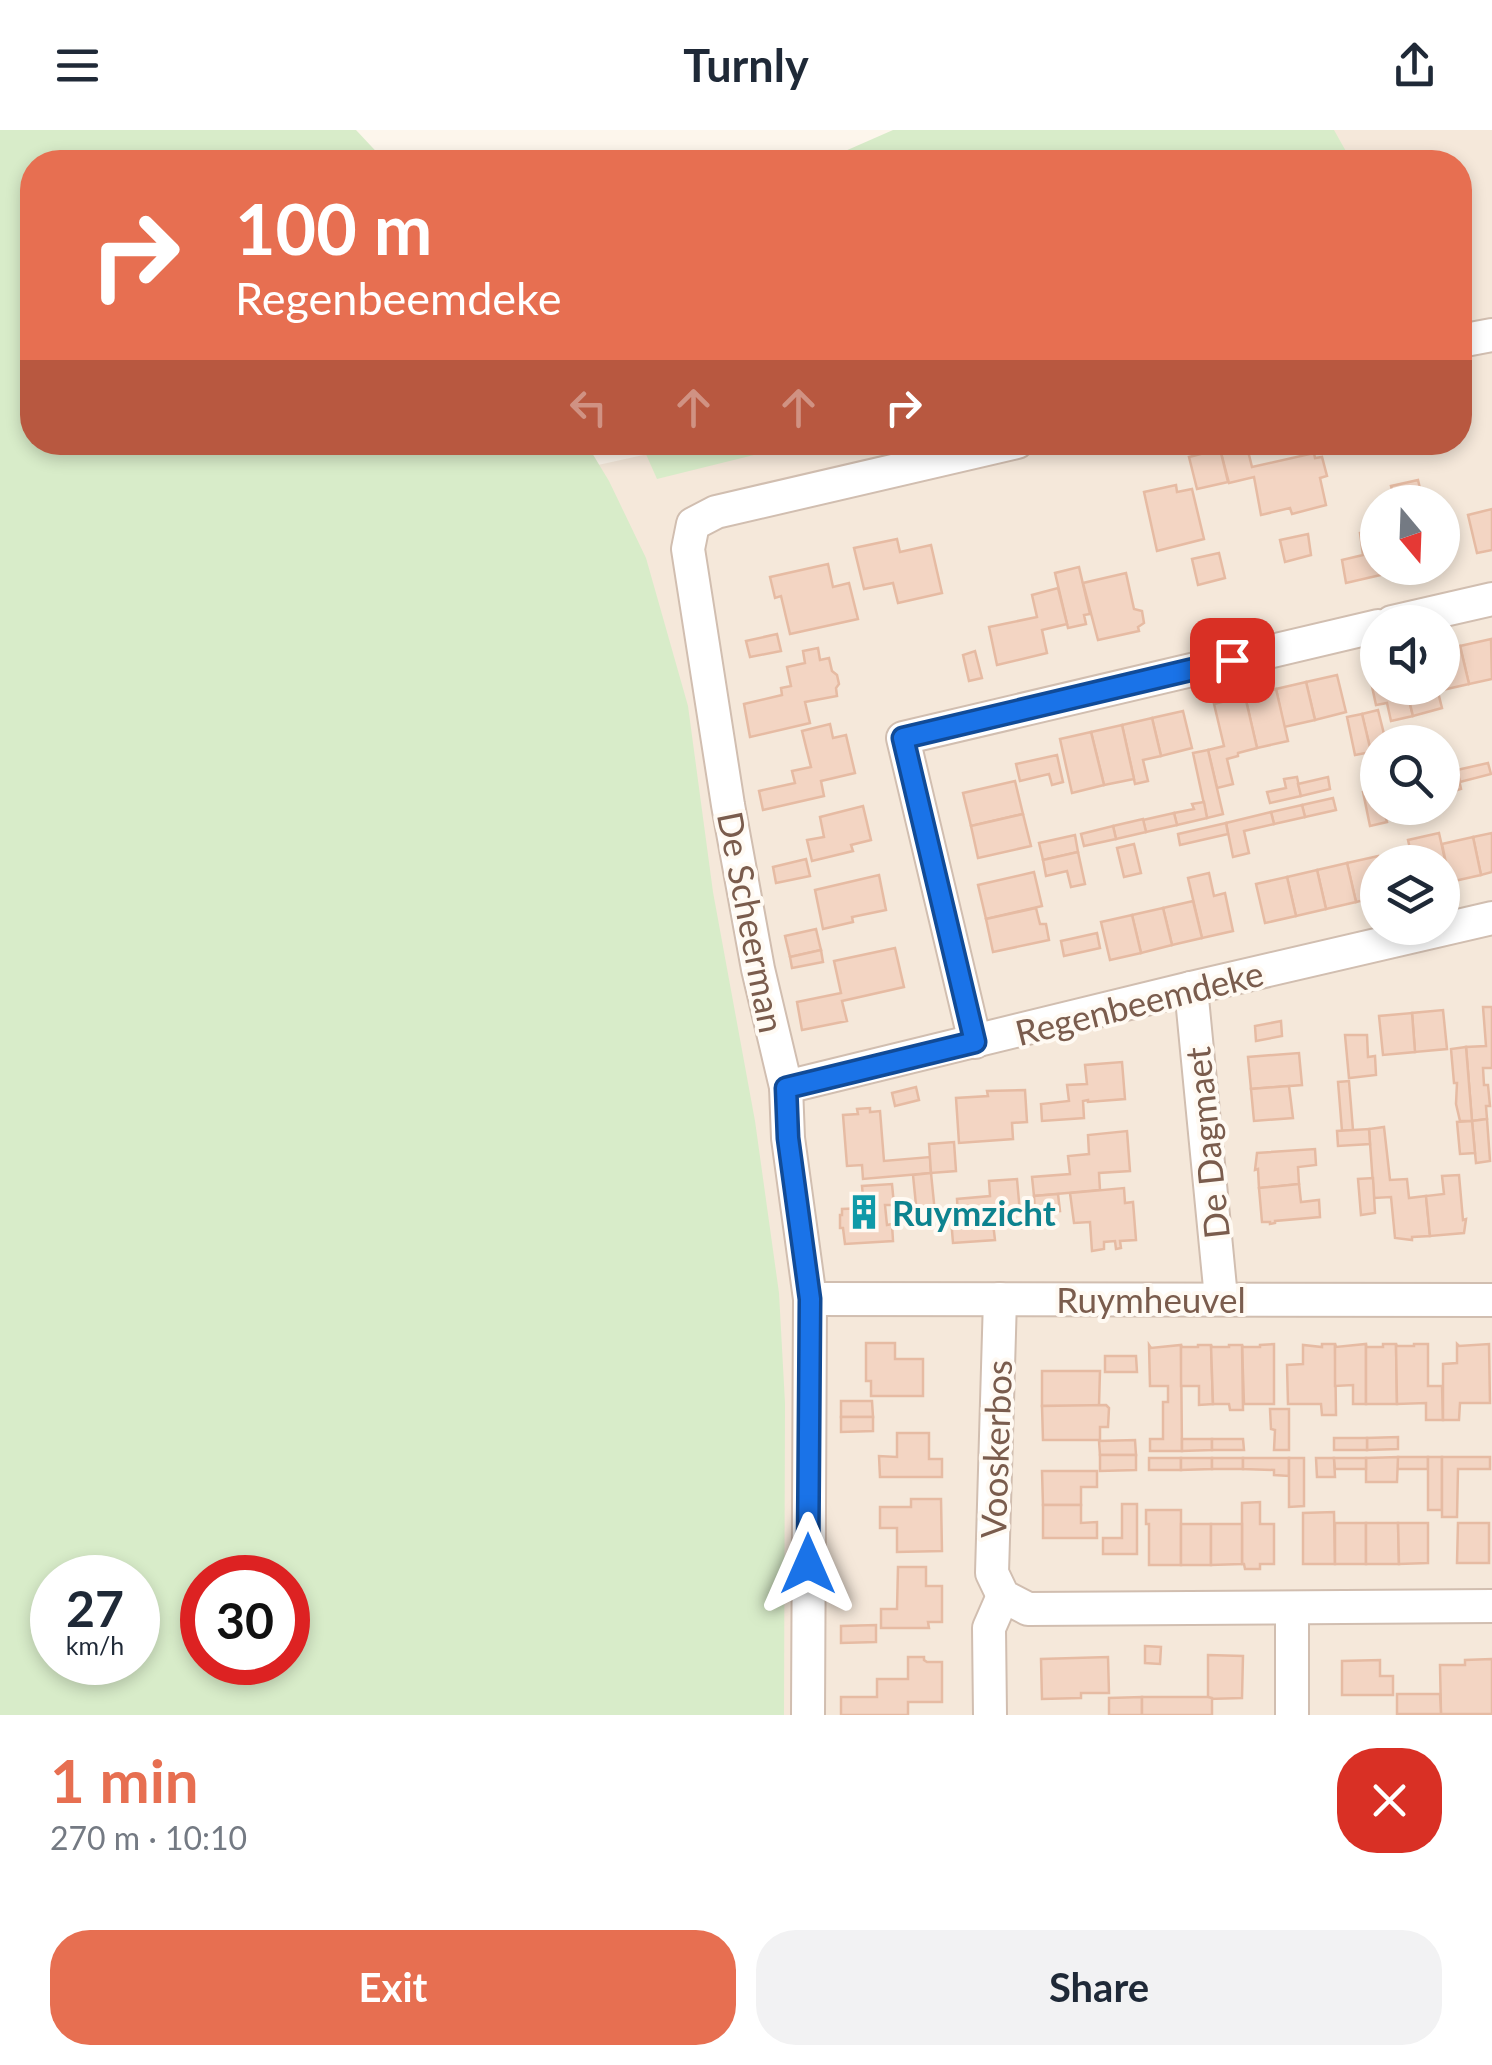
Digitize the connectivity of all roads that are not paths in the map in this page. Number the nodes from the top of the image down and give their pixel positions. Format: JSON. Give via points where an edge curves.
{"nodes":[{"id":1,"x":961,"y":455,"type":"edge"},
{"id":2,"x":1492,"y":599,"type":"edge"},
{"id":3,"x":1460,"y":606,"type":"edge"},
{"id":4,"x":1360,"y":630,"type":"edge"},
{"id":5,"x":1492,"y":918,"type":"edge"},
{"id":6,"x":1191,"y":988,"type":"junction"},
{"id":7,"x":975,"y":1042,"type":"junction"},
{"id":8,"x":786,"y":1088,"type":"junction"},
{"id":9,"x":1221,"y":1298,"type":"junction"},
{"id":10,"x":810,"y":1299,"type":"junction"},
{"id":11,"x":1000,"y":1299,"type":"junction"},
{"id":12,"x":1492,"y":1300,"type":"edge"},
{"id":13,"x":1002,"y":1596,"type":"junction"},
{"id":14,"x":1492,"y":1606,"type":"edge"},
{"id":15,"x":1292,"y":1608,"type":"junction"},
{"id":16,"x":808,"y":1715,"type":"edge"},
{"id":17,"x":990,"y":1715,"type":"edge"},
{"id":18,"x":1292,"y":1715,"type":"edge"}],
"edges":[{"from":1,"to":8,"type":"street","name":"De Scheerman","via":[[716,512],[693,524],[688,549],[728,805]]},
{"from":2,"to":3,"type":"street"},
{"from":4,"to":7,"type":"street","via":[[903,738]]},
{"from":5,"to":6,"type":"street","name":"Regenbeemdeke"},
{"from":6,"to":7,"type":"street","name":"Regenbeemdeke"},
{"from":6,"to":9,"type":"street","name":"De Dagmaet"},
{"from":7,"to":8,"type":"street","name":"Regenbeemdeke"},
{"from":8,"to":10,"type":"street","name":"De Scheerman"},
{"from":9,"to":11,"type":"street","name":"Ruymheuvel"},
{"from":9,"to":12,"type":"street","name":"Ruymheuvel"},
{"from":10,"to":11,"type":"street","name":"Ruymheuvel"},
{"from":10,"to":16,"type":"street","name":"De Scheerman"},
{"from":11,"to":13,"type":"street","name":"Vooskerbos","via":[[992,1573]]},
{"from":13,"to":15,"type":"street","via":[[1028,1609]]},
{"from":13,"to":17,"type":"street","name":"Vooskerbos","via":[[989,1628]]},
{"from":14,"to":15,"type":"street"},
{"from":15,"to":18,"type":"street"}]}
